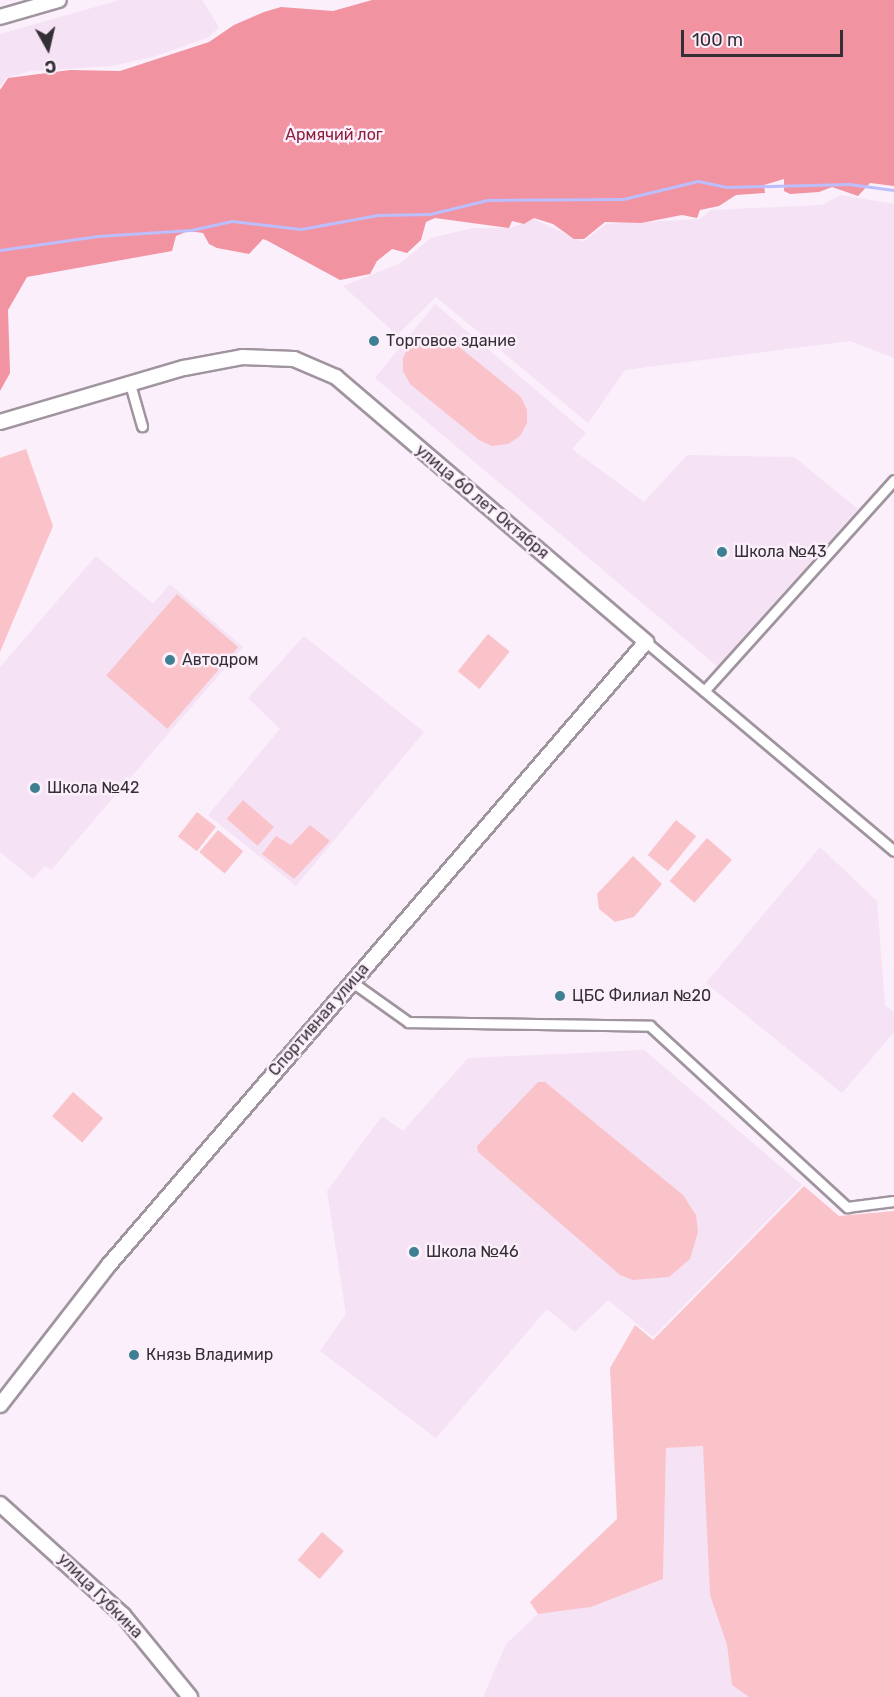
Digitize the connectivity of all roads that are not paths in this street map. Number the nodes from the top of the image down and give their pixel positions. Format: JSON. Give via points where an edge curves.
{"nodes":[{"id":1,"x":58,"y":0,"type":"edge"},
{"id":2,"x":0,"y":17,"type":"edge"},
{"id":3,"x":130,"y":384,"type":"junction"},
{"id":4,"x":0,"y":422,"type":"edge"},
{"id":5,"x":142,"y":426,"type":"dead end"},
{"id":6,"x":894,"y":480,"type":"edge"},
{"id":7,"x":646,"y":642,"type":"junction"},
{"id":8,"x":704,"y":691,"type":"junction"},
{"id":9,"x":894,"y":851,"type":"edge"},
{"id":10,"x":352,"y":982,"type":"junction"},
{"id":11,"x":894,"y":1201,"type":"edge"},
{"id":12,"x":0,"y":1405,"type":"edge"},
{"id":13,"x":0,"y":1504,"type":"edge"},
{"id":14,"x":190,"y":1697,"type":"edge"}],
"edges":[{"from":1,"to":2,"type":"street"},
{"from":3,"to":4,"type":"street","name":"улица 60 лет Октября"},
{"from":3,"to":5,"type":"street"},
{"from":3,"to":7,"type":"street","name":"улица 60 лет Октября","via":[[242,357],[294,359],[336,377]]},
{"from":6,"to":8,"type":"street"},
{"from":7,"to":8,"type":"street","name":"улица 60 лет Октября"},
{"from":7,"to":10,"type":"street","name":"Спортивная улица"},
{"from":8,"to":9,"type":"street","name":"улица 60 лет Октября"},
{"from":10,"to":11,"type":"street","via":[[408,1022],[650,1026],[847,1207]]},
{"from":10,"to":12,"type":"street","name":"Спортивная улица","via":[[108,1266]]},
{"from":13,"to":14,"type":"street","name":"улица Губкина","via":[[123,1615]]}]}
